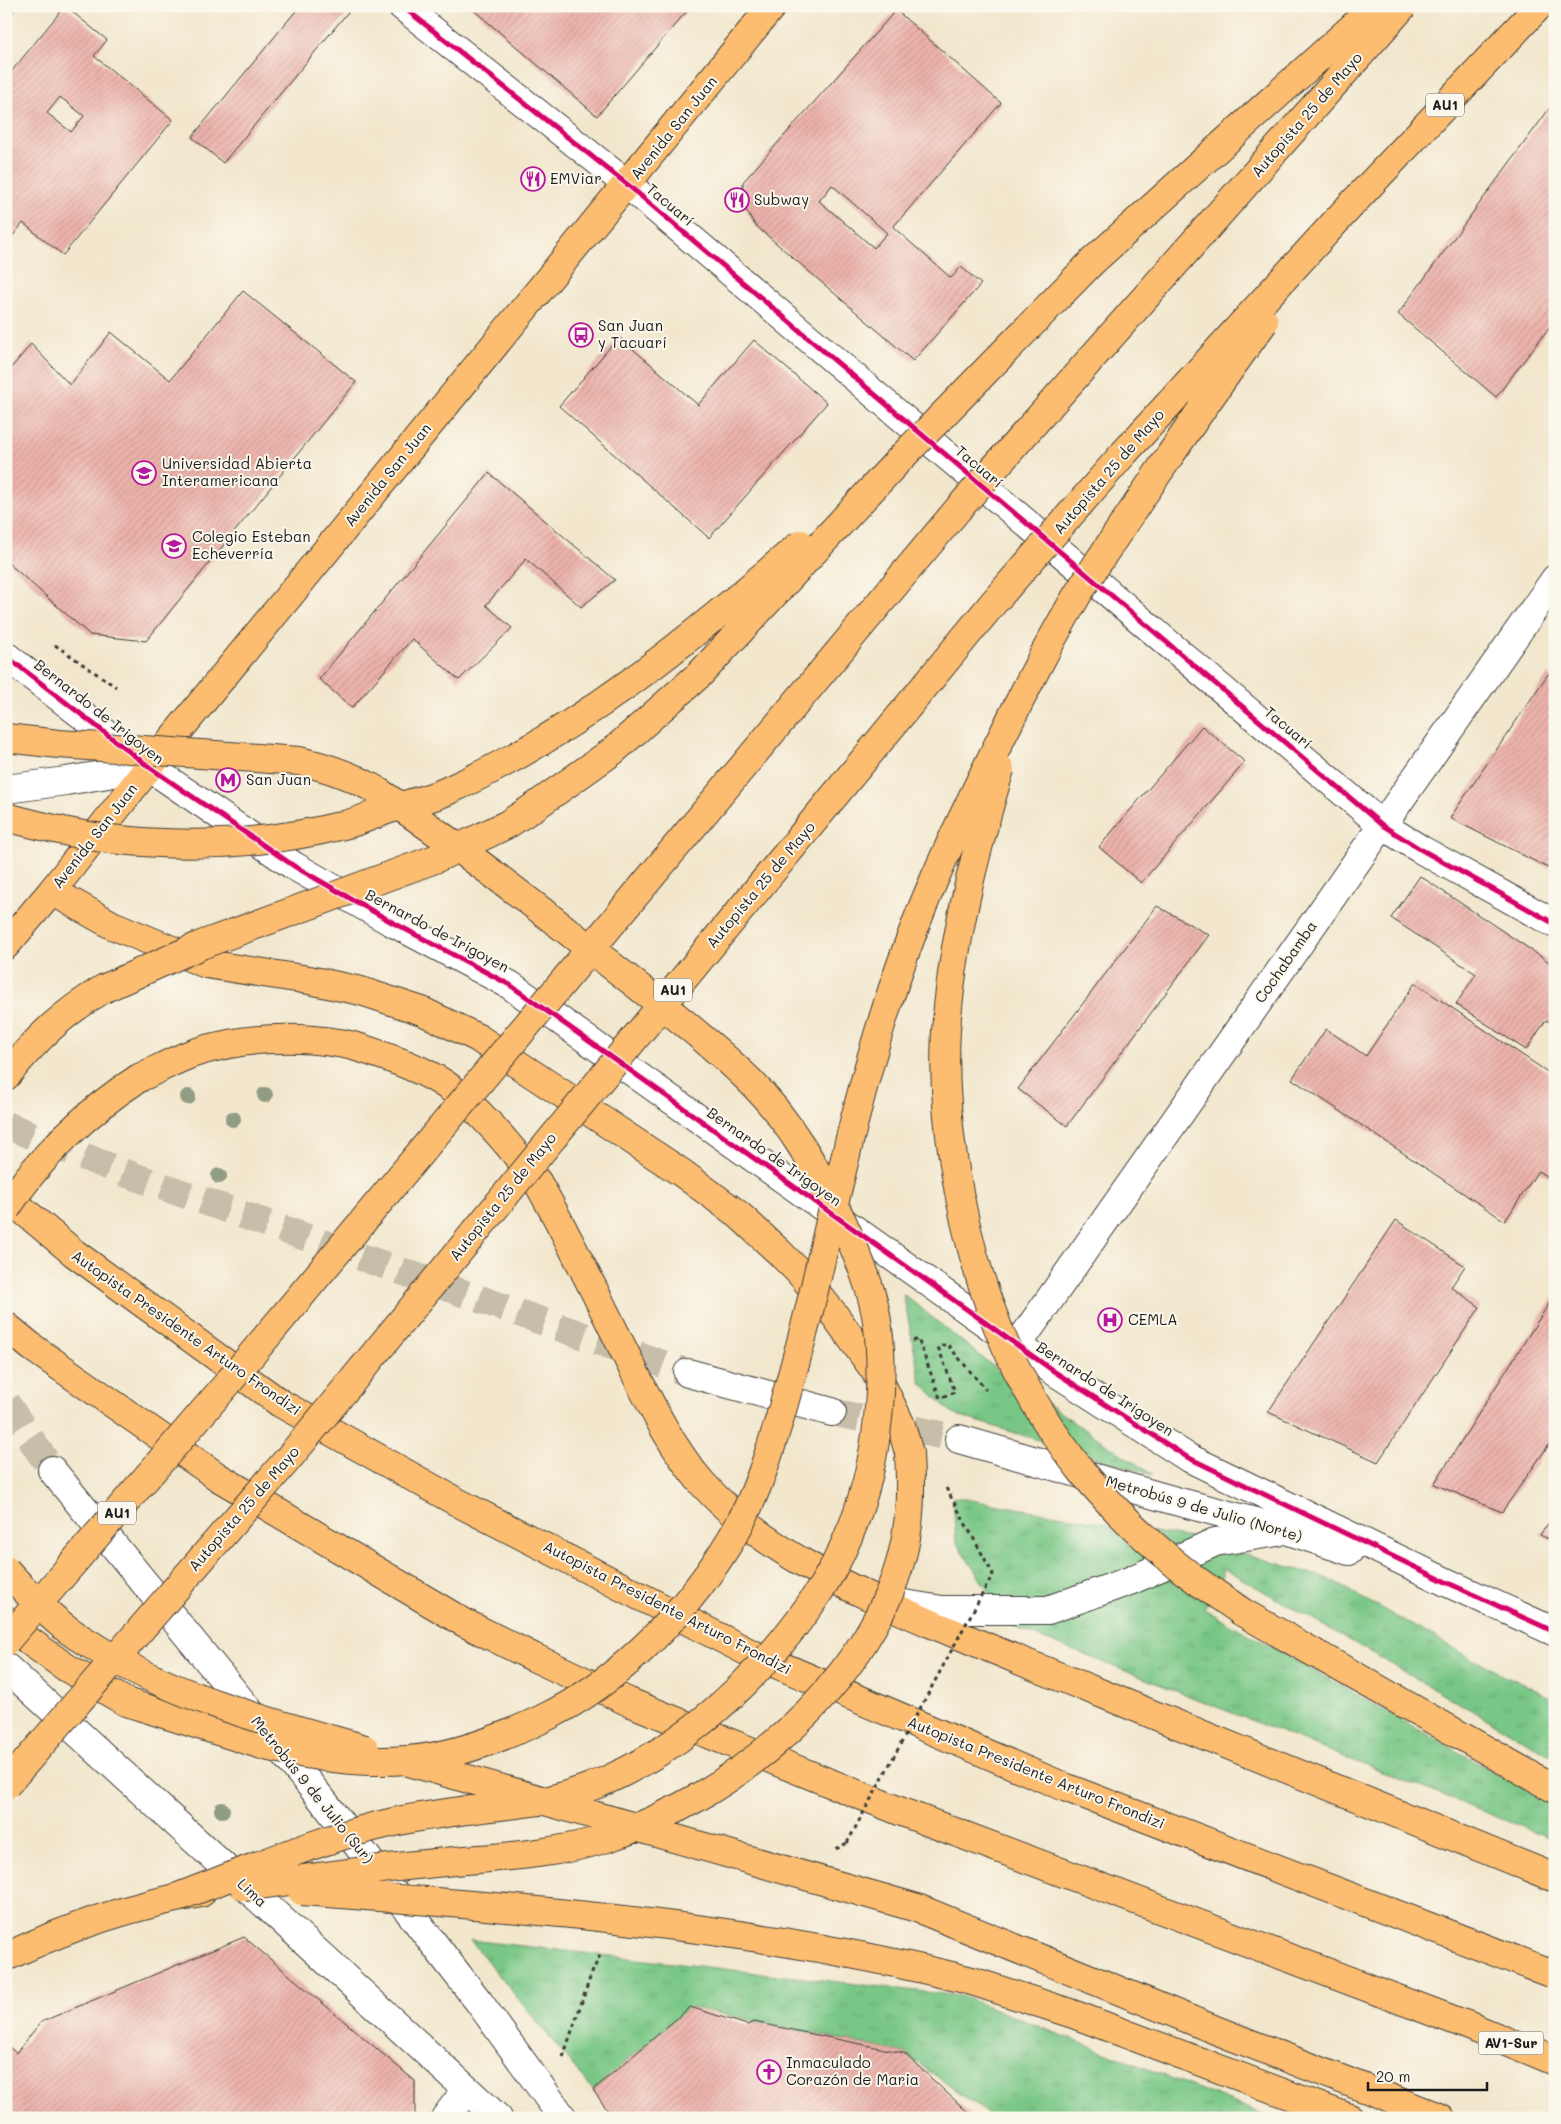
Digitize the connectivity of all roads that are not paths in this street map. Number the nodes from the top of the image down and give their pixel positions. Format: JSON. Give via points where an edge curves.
{"nodes":[{"id":1,"x":402,"y":6,"type":"edge"},
{"id":2,"x":772,"y":6,"type":"edge"},
{"id":3,"x":1376,"y":6,"type":"edge"},
{"id":4,"x":1403,"y":6,"type":"edge"},
{"id":5,"x":1539,"y":6,"type":"edge"},
{"id":6,"x":628,"y":185,"type":"junction"},
{"id":7,"x":1351,"y":205,"type":"junction"},
{"id":8,"x":897,"y":462,"type":"junction"},
{"id":9,"x":1555,"y":579,"type":"edge"},
{"id":10,"x":6,"y":656,"type":"edge"},
{"id":11,"x":1023,"y":694,"type":"junction"},
{"id":12,"x":6,"y":738,"type":"edge"},
{"id":13,"x":149,"y":767,"type":"junction"},
{"id":14,"x":6,"y":789,"type":"edge"},
{"id":15,"x":6,"y":817,"type":"edge"},
{"id":16,"x":1382,"y":824,"type":"junction"},
{"id":17,"x":52,"y":891,"type":"junction"},
{"id":18,"x":1555,"y":924,"type":"edge"},
{"id":19,"x":6,"y":945,"type":"edge"},
{"id":20,"x":6,"y":1076,"type":"edge"},
{"id":21,"x":6,"y":1196,"type":"edge"},
{"id":22,"x":6,"y":1209,"type":"edge"},
{"id":23,"x":6,"y":1326,"type":"edge"},
{"id":24,"x":1018,"y":1346,"type":"junction"},
{"id":25,"x":688,"y":1373,"type":"tunnel mouth"},
{"id":26,"x":832,"y":1412,"type":"tunnel mouth"},
{"id":27,"x":959,"y":1439,"type":"tunnel mouth"},
{"id":28,"x":52,"y":1470,"type":"tunnel mouth"},
{"id":29,"x":1286,"y":1530,"type":"junction"},
{"id":30,"x":6,"y":1570,"type":"edge"},
{"id":31,"x":1448,"y":1583,"type":"junction"},
{"id":32,"x":873,"y":1599,"type":"junction"},
{"id":33,"x":6,"y":1620,"type":"edge"},
{"id":34,"x":1555,"y":1632,"type":"edge"},
{"id":35,"x":6,"y":1642,"type":"edge"},
{"id":36,"x":6,"y":1667,"type":"edge"},
{"id":37,"x":6,"y":1785,"type":"edge"},
{"id":38,"x":1555,"y":1789,"type":"edge"},
{"id":39,"x":1555,"y":1878,"type":"edge"},
{"id":40,"x":244,"y":1887,"type":"junction"},
{"id":41,"x":178,"y":1897,"type":"junction"},
{"id":42,"x":6,"y":1956,"type":"edge"},
{"id":43,"x":1543,"y":1969,"type":"edge"},
{"id":44,"x":1555,"y":2061,"type":"edge"},
{"id":45,"x":1256,"y":2082,"type":"junction"},
{"id":46,"x":466,"y":2090,"type":"junction"},
{"id":47,"x":445,"y":2118,"type":"edge"},
{"id":48,"x":498,"y":2118,"type":"edge"},
{"id":49,"x":563,"y":2118,"type":"edge"},
{"id":50,"x":1324,"y":2118,"type":"edge"},
{"id":51,"x":1350,"y":2118,"type":"edge"},
{"id":52,"x":1441,"y":2118,"type":"edge"}],
"edges":[{"from":1,"to":6,"type":"street","name":"Tacuarí"},
{"from":2,"to":6,"type":"main road","name":"Avenida San Juan"},
{"from":3,"to":8,"type":"main road","bridge":true,"via":[[1093,261]]},
{"from":4,"to":35,"type":"main road","name":"Autopista 25 de Mayo","number":"AU1","bridge":true,"via":[[959,508],[246,1362]]},
{"from":5,"to":7,"type":"main road","name":"Autopista 25 de Mayo","number":"AU1"},
{"from":6,"to":13,"type":"main road","name":"Avenida San Juan","via":[[535,294]]},
{"from":6,"to":16,"type":"street","name":"Tacuarí"},
{"from":7,"to":11,"type":"main road","bridge":true,"via":[[1240,355],[1126,520],[1076,597]]},
{"from":7,"to":37,"type":"main road","name":"Autopista 25 de Mayo","number":"AU1","bridge":true,"via":[[994,602],[288,1459]]},
{"from":8,"to":15,"type":"main road","bridge":true,"via":[[692,637],[558,732],[447,791],[347,825],[243,843],[110,839]]},
{"from":8,"to":20,"type":"main road","bridge":true,"via":[[701,673],[614,751],[573,782],[508,824],[434,859],[201,945],[104,989],[74,1006],[46,1030]]},
{"from":9,"to":16,"type":"street","name":"Cochabamba"},
{"from":10,"to":13,"type":"street","name":"Bernardo de Irigoyen"},
{"from":11,"to":33,"type":"main road","bridge":true,"via":[[966,810],[914,929],[890,995],[866,1073],[799,1353],[756,1490],[737,1529],[703,1580],[634,1658],[580,1698],[519,1730],[473,1745],[412,1760],[327,1758],[266,1746],[126,1702],[67,1668]]},
{"from":11,"to":38,"type":"main road","bridge":true,"via":[[968,888],[947,1009],[945,1079],[964,1221],[990,1310],[1008,1353],[1061,1443],[1084,1474],[1173,1562],[1242,1612]]},
{"from":12,"to":41,"type":"main road","bridge":true,"via":[[298,761],[345,774],[387,797],[525,898],[679,1019],[750,1081],[799,1141],[828,1191],[864,1273],[878,1326],[880,1383],[875,1441],[858,1515],[847,1542],[820,1592],[797,1623],[748,1682],[721,1705],[666,1748],[634,1768],[574,1794],[395,1822],[364,1830]]},
{"from":13,"to":14,"type":"street"},
{"from":13,"to":17,"type":"main road","name":"Avenida San Juan"},
{"from":13,"to":24,"type":"street","name":"Bernardo de Irigoyen","via":[[294,866],[510,985]]},
{"from":16,"to":18,"type":"street","name":"Tacuarí","via":[[1420,849]]},
{"from":16,"to":24,"type":"street","name":"Cochabamba"},
{"from":17,"to":19,"type":"main road","name":"Avenida San Juan"},
{"from":17,"to":40,"type":"main road","bridge":true,"via":[[112,925],[206,964],[361,990],[422,1011],[478,1038],[682,1173],[739,1215],[779,1252],[799,1272],[875,1371],[901,1425],[909,1453],[912,1488],[902,1556],[868,1634],[836,1681],[792,1728],[717,1786],[648,1821],[605,1838],[566,1848]]},
{"from":21,"to":43,"type":"main road","name":"Autopista Presidente Arturo Frondizi","via":[[74,1253],[280,1403],[456,1502],[748,1652],[1067,1788]]},
{"from":22,"to":32,"type":"main road","bridge":true,"via":[[55,1149],[102,1105],[139,1078],[194,1053],[228,1044],[305,1039],[339,1043],[374,1053],[432,1076],[453,1090],[516,1153],[538,1182],[653,1409],[702,1482],[786,1554]]},
{"from":23,"to":44,"type":"main road","number":"AV1-Sur","via":[[218,1477],[463,1622],[533,1657],[638,1706],[902,1812]]},
{"from":24,"to":31,"type":"street","name":"Bernardo de Irigoyen","via":[[1187,1457]]},
{"from":25,"to":26,"type":"street"},
{"from":27,"to":29,"type":"street","name":"Metrobús 9 de Julio (Norte)"},
{"from":28,"to":49,"type":"street","name":"Metrobús 9 de Julio (Sur)","via":[[324,1802],[479,2002]]},
{"from":29,"to":31,"type":"street","name":"Metrobús 9 de Julio (Norte)"},
{"from":29,"to":32,"type":"street","via":[[1215,1542],[1132,1580],[1048,1610],[942,1610]]},
{"from":30,"to":52,"type":"main road","bridge":true,"via":[[65,1627],[134,1670],[178,1691],[248,1716],[917,1908]]},
{"from":31,"to":34,"type":"street","name":"Bernardo de Irigoyen"},
{"from":32,"to":39,"type":"main road"},
{"from":36,"to":46,"type":"street","name":"Lima"},
{"from":40,"to":41,"type":"main road","bridge":true},
{"from":40,"to":45,"type":"main road","bridge":true,"via":[[552,1912],[816,1946],[972,1981],[1073,2014]]},
{"from":41,"to":42,"type":"main road","via":[[72,1929]]},
{"from":45,"to":50,"type":"main road"},
{"from":45,"to":51,"type":"main road"},
{"from":46,"to":47,"type":"street"},
{"from":46,"to":48,"type":"street","name":"Lima"}]}
